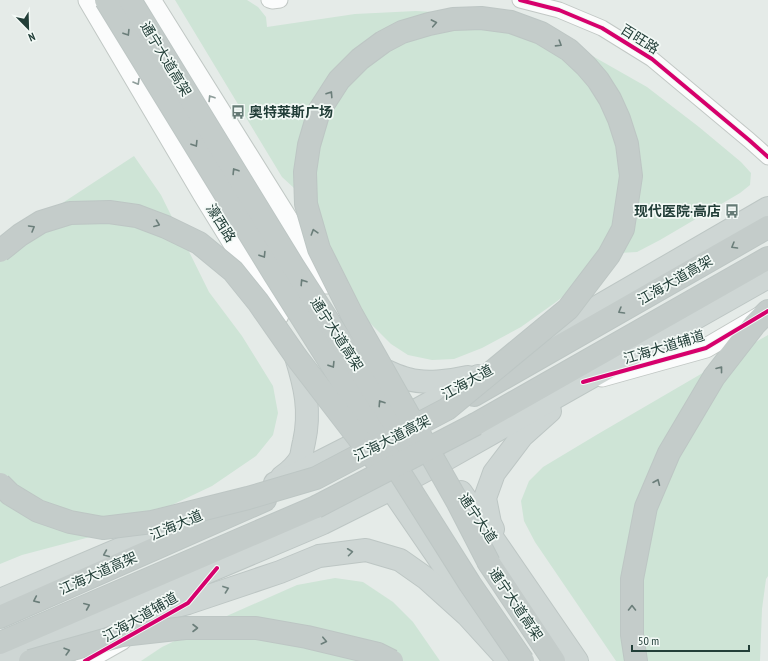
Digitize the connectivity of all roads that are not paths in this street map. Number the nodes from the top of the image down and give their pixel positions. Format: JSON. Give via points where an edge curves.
{"nodes":[{"id":1,"x":89,"y":0,"type":"edge"},
{"id":2,"x":106,"y":0,"type":"edge"},
{"id":3,"x":130,"y":0,"type":"edge"},
{"id":4,"x":150,"y":0,"type":"edge"},
{"id":5,"x":269,"y":0,"type":"edge"},
{"id":6,"x":280,"y":0,"type":"edge"},
{"id":7,"x":520,"y":0,"type":"edge"},
{"id":8,"x":768,"y":157,"type":"edge"},
{"id":9,"x":768,"y":208,"type":"edge"},
{"id":10,"x":768,"y":227,"type":"edge"},
{"id":11,"x":0,"y":251,"type":"edge"},
{"id":12,"x":768,"y":258,"type":"edge"},
{"id":13,"x":768,"y":277,"type":"edge"},
{"id":14,"x":768,"y":311,"type":"edge"},
{"id":15,"x":287,"y":329,"type":"junction"},
{"id":16,"x":381,"y":369,"type":"junction"},
{"id":17,"x":484,"y":372,"type":"junction"},
{"id":18,"x":583,"y":382,"type":"junction"},
{"id":19,"x":447,"y":409,"type":"junction"},
{"id":20,"x":409,"y":414,"type":"junction"},
{"id":21,"x":359,"y":442,"type":"junction"},
{"id":22,"x":441,"y":462,"type":"junction"},
{"id":23,"x":316,"y":478,"type":"junction"},
{"id":24,"x":274,"y":483,"type":"junction"},
{"id":25,"x":0,"y":484,"type":"edge"},
{"id":26,"x":391,"y":489,"type":"junction"},
{"id":27,"x":489,"y":563,"type":"junction"},
{"id":28,"x":510,"y":565,"type":"junction"},
{"id":29,"x":217,"y":568,"type":"junction"},
{"id":30,"x":470,"y":584,"type":"junction"},
{"id":31,"x":0,"y":600,"type":"edge"},
{"id":32,"x":188,"y":603,"type":"junction"},
{"id":33,"x":0,"y":616,"type":"edge"},
{"id":34,"x":54,"y":637,"type":"junction"},
{"id":35,"x":0,"y":644,"type":"edge"},
{"id":36,"x":0,"y":660,"type":"edge"},
{"id":37,"x":30,"y":661,"type":"edge"},
{"id":38,"x":85,"y":661,"type":"edge"},
{"id":39,"x":392,"y":661,"type":"edge"},
{"id":40,"x":513,"y":661,"type":"edge"},
{"id":41,"x":554,"y":661,"type":"edge"},
{"id":42,"x":577,"y":661,"type":"edge"},
{"id":43,"x":636,"y":661,"type":"edge"}],
"edges":[{"from":1,"to":15,"type":"main road","name":"濠西路","one_way":true,"via":[[204,195]]},
{"from":2,"to":30,"type":"highway","name":"通宁大道高架","one_way":true,"bridge":true,"via":[[275,275]]},
{"from":27,"to":3,"type":"highway","name":"通宁大道高架","one_way":true,"bridge":true,"via":[[427,476],[293,266]]},
{"from":16,"to":4,"type":"main road","one_way":true},
{"from":5,"to":6,"type":"street"},
{"from":7,"to":8,"type":"street","name":"百旺路","via":[[559,10],[595,25],[652,59]]},
{"from":9,"to":17,"type":"main road","name":"江海大道"},
{"from":10,"to":19,"type":"highway","name":"江海大道高架","one_way":true,"bridge":true},
{"from":11,"to":30,"type":"highway","one_way":true,"bridge":true,"via":[[20,234],[42,222],[70,213],[109,212],[137,216],[199,243],[233,271],[258,302],[297,358]]},
{"from":35,"to":12,"type":"highway","name":"江海大道高架","one_way":true,"bridge":true,"via":[[316,507],[476,424]]},
{"from":13,"to":18,"type":"main road"},
{"from":14,"to":18,"type":"street","name":"江海大道辅道","via":[[706,348]]},
{"from":43,"to":14,"type":"highway","one_way":true,"via":[[632,635],[632,579],[646,507],[669,453],[714,377]]},
{"from":15,"to":21,"type":"main road","name":"濠西路"},
{"from":15,"to":24,"type":"main road","via":[[304,382],[308,408],[307,431],[300,457],[290,470]]},
{"from":16,"to":17,"type":"main road","via":[[409,380],[427,381],[457,379]]},
{"from":16,"to":20,"type":"main road"},
{"from":17,"to":20,"type":"main road","name":"江海大道"},
{"from":18,"to":22,"type":"main road"},
{"from":18,"to":28,"type":"main road","via":[[522,436],[494,473],[485,498],[490,523]]},
{"from":19,"to":23,"type":"highway","name":"江海大道高架","bridge":true},
{"from":27,"to":19,"type":"highway","one_way":true,"bridge":true,"via":[[352,315],[319,249],[306,204],[305,172],[309,145],[319,111],[339,80],[360,59],[402,32],[453,19],[481,18],[511,22],[541,33],[569,50],[586,66],[610,99],[619,119],[627,144],[631,176],[623,229],[609,255],[568,309]]},
{"from":20,"to":21,"type":"main road","name":"江海大道"},
{"from":20,"to":22,"type":"main road","name":"通宁大道"},
{"from":21,"to":24,"type":"main road","name":"江海大道"},
{"from":21,"to":26,"type":"main road"},
{"from":22,"to":26,"type":"main road"},
{"from":22,"to":28,"type":"main road","name":"通宁大道"},
{"from":23,"to":25,"type":"highway","bridge":true,"via":[[152,522],[102,528],[70,522],[38,511],[10,494]]},
{"from":23,"to":33,"type":"highway","name":"江海大道高架","one_way":true,"bridge":true},
{"from":24,"to":31,"type":"main road","name":"江海大道","one_way":true},
{"from":26,"to":29,"type":"main road","via":[[323,523]]},
{"from":26,"to":40,"type":"main road"},
{"from":27,"to":41,"type":"highway","name":"通宁大道高架"},
{"from":28,"to":42,"type":"main road","name":"通宁大道"},
{"from":29,"to":32,"type":"street","name":"江海大道辅道"},
{"from":29,"to":34,"type":"main road"},
{"from":30,"to":40,"type":"highway","name":"通宁大道高架","bridge":true},
{"from":32,"to":34,"type":"main road"},
{"from":32,"to":38,"type":"street","name":"江海大道辅道"},
{"from":32,"to":40,"type":"main road","one_way":true,"via":[[319,556],[366,550],[400,560],[427,579]]},
{"from":34,"to":36,"type":"main road"},
{"from":37,"to":39,"type":"highway","one_way":true,"bridge":true,"via":[[122,635],[185,628],[256,628],[364,650]]}]}
